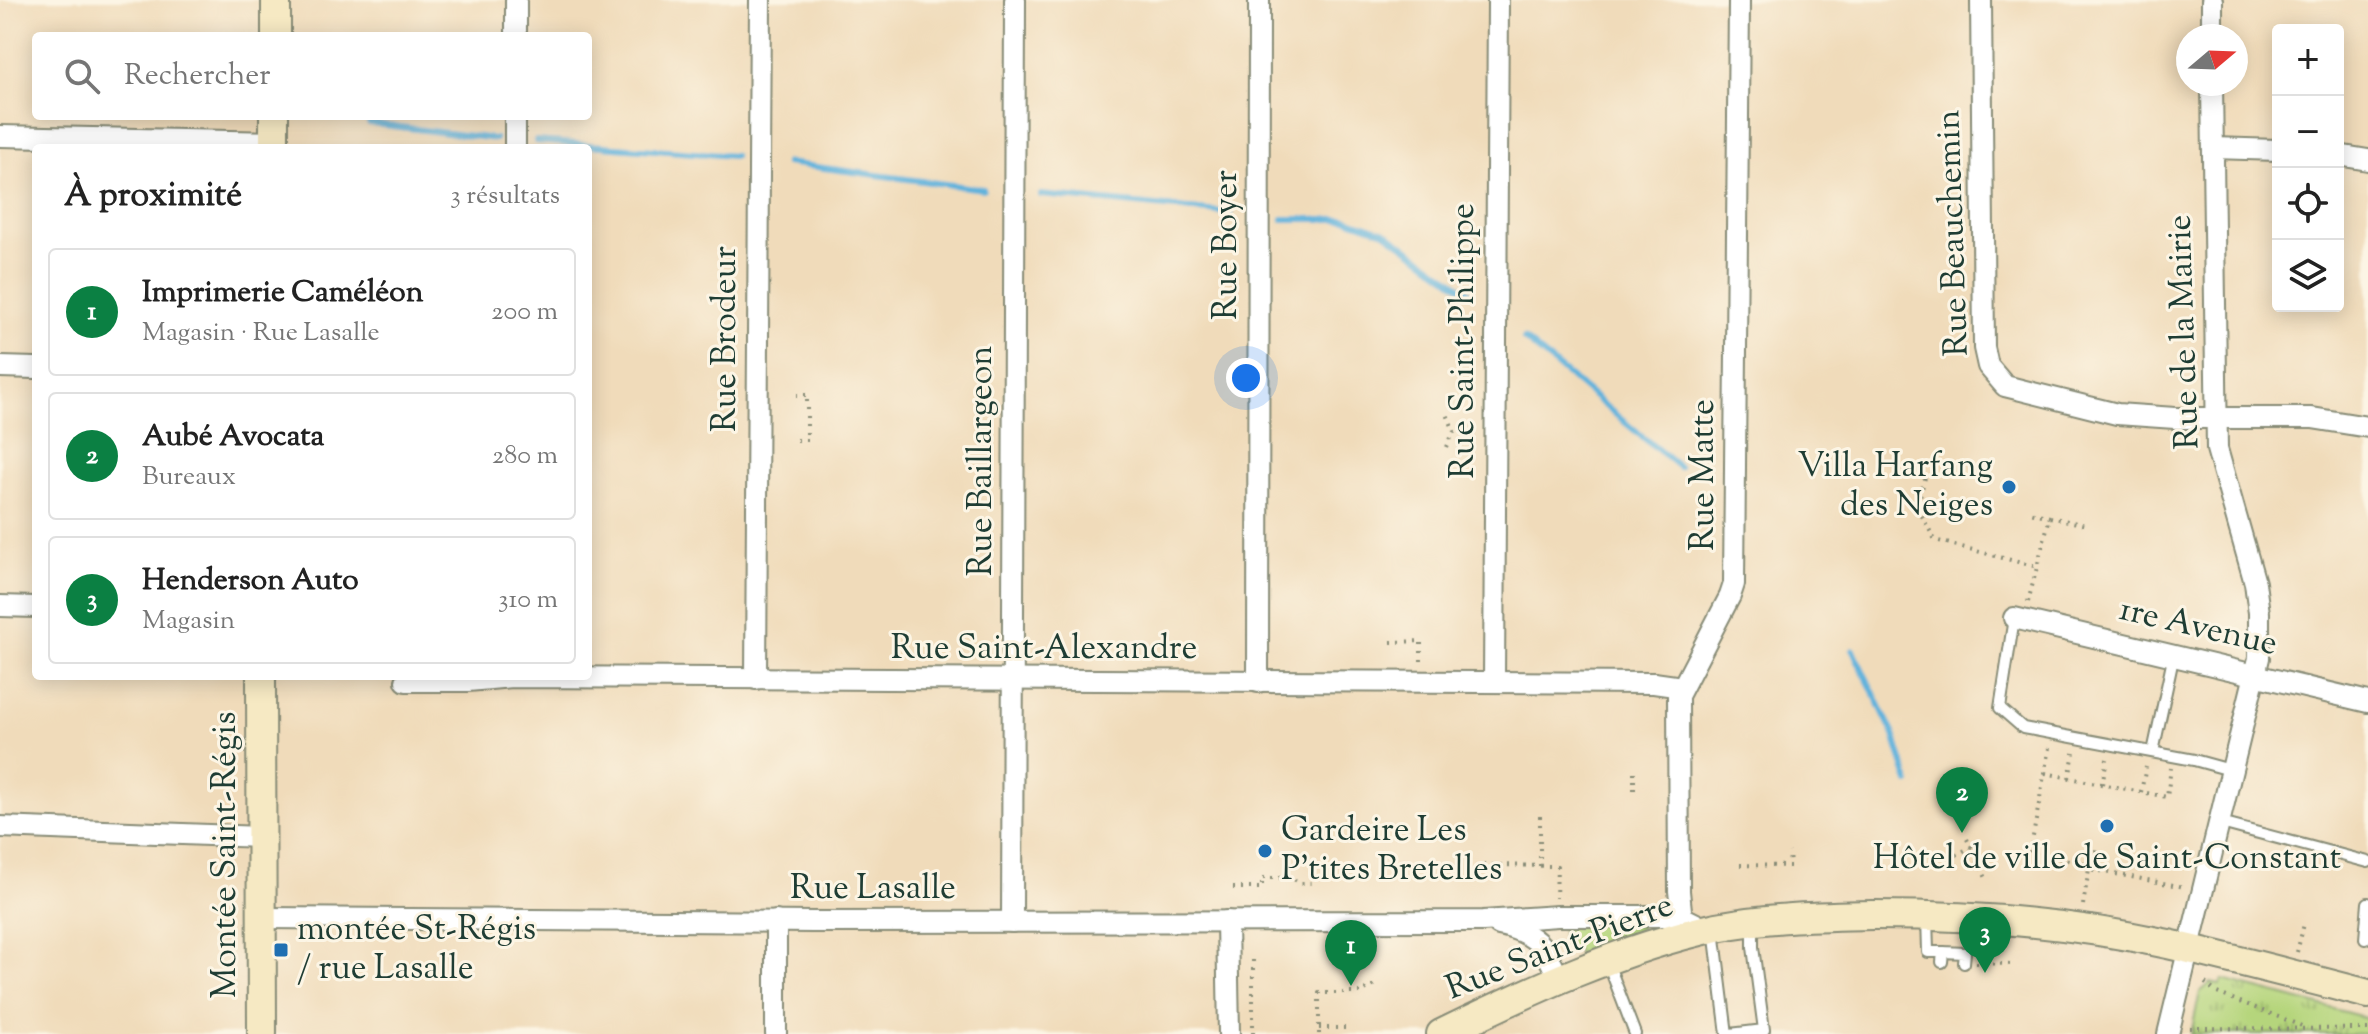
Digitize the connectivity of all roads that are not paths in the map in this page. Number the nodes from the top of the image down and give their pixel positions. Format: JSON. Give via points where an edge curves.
{"nodes":[{"id":1,"x":276,"y":0,"type":"edge"},
{"id":2,"x":516,"y":0,"type":"edge"},
{"id":3,"x":760,"y":0,"type":"edge"},
{"id":4,"x":1015,"y":0,"type":"edge"},
{"id":5,"x":1259,"y":0,"type":"edge"},
{"id":6,"x":1498,"y":0,"type":"edge"},
{"id":7,"x":1739,"y":0,"type":"edge"},
{"id":8,"x":1981,"y":0,"type":"edge"},
{"id":9,"x":2212,"y":0,"type":"edge"},
{"id":10,"x":2212,"y":24,"type":"edge"},
{"id":11,"x":276,"y":32,"type":"edge"},
{"id":12,"x":516,"y":32,"type":"edge"},
{"id":13,"x":2212,"y":96,"type":"edge"},
{"id":14,"x":515,"y":120,"type":"edge"},
{"id":15,"x":274,"y":135,"type":"edge"},
{"id":16,"x":0,"y":136,"type":"edge"},
{"id":17,"x":515,"y":144,"type":"edge"},
{"id":18,"x":2213,"y":148,"type":"junction"},
{"id":19,"x":2272,"y":150,"type":"edge"},
{"id":20,"x":2344,"y":156,"type":"edge"},
{"id":21,"x":2368,"y":160,"type":"edge"},
{"id":22,"x":0,"y":367,"type":"edge"},
{"id":23,"x":32,"y":368,"type":"edge"},
{"id":24,"x":2216,"y":418,"type":"junction"},
{"id":25,"x":2368,"y":427,"type":"edge"},
{"id":26,"x":0,"y":606,"type":"edge"},
{"id":27,"x":32,"y":607,"type":"edge"},
{"id":28,"x":2019,"y":619,"type":"joint"},
{"id":29,"x":2174,"y":654,"type":"junction"},
{"id":30,"x":2257,"y":675,"type":"junction"},
{"id":31,"x":592,"y":678,"type":"edge"},
{"id":32,"x":756,"y":679,"type":"junction"},
{"id":33,"x":261,"y":680,"type":"edge"},
{"id":34,"x":432,"y":680,"type":"edge"},
{"id":35,"x":406,"y":681,"type":"dead end"},
{"id":36,"x":1012,"y":681,"type":"junction"},
{"id":37,"x":1258,"y":682,"type":"junction"},
{"id":38,"x":1494,"y":682,"type":"junction"},
{"id":39,"x":1682,"y":687,"type":"junction"},
{"id":40,"x":2368,"y":702,"type":"edge"},
{"id":41,"x":2153,"y":752,"type":"junction"},
{"id":42,"x":2234,"y":771,"type":"junction"},
{"id":43,"x":2221,"y":823,"type":"junction"},
{"id":44,"x":0,"y":827,"type":"edge"},
{"id":45,"x":261,"y":837,"type":"junction"},
{"id":46,"x":2368,"y":862,"type":"edge"},
{"id":47,"x":2368,"y":903,"type":"edge"},
{"id":48,"x":1927,"y":916,"type":"junction"},
{"id":49,"x":262,"y":918,"type":"junction"},
{"id":50,"x":776,"y":921,"type":"junction"},
{"id":51,"x":1227,"y":921,"type":"junction"},
{"id":52,"x":1483,"y":921,"type":"junction"},
{"id":53,"x":1012,"y":922,"type":"junction"},
{"id":54,"x":1753,"y":922,"type":"junction"},
{"id":55,"x":1696,"y":928,"type":"junction"},
{"id":56,"x":2365,"y":939,"type":"dead end"},
{"id":57,"x":2188,"y":949,"type":"junction"},
{"id":58,"x":1607,"y":961,"type":"junction"},
{"id":59,"x":1964,"y":963,"type":"dead end"},
{"id":60,"x":1559,"y":980,"type":"junction"},
{"id":61,"x":2368,"y":994,"type":"edge"},
{"id":62,"x":262,"y":1034,"type":"edge"},
{"id":63,"x":776,"y":1034,"type":"edge"},
{"id":64,"x":1229,"y":1034,"type":"edge"},
{"id":65,"x":1441,"y":1034,"type":"edge"},
{"id":66,"x":1635,"y":1034,"type":"edge"},
{"id":67,"x":1728,"y":1034,"type":"edge"},
{"id":68,"x":2168,"y":1034,"type":"edge"}],
"edges":[{"from":1,"to":11,"type":"main road"},
{"from":2,"to":12,"type":"street"},
{"from":3,"to":32,"type":"street","name":"Rue Brodeur"},
{"from":4,"to":36,"type":"street","name":"Rue Baillargeon"},
{"from":5,"to":37,"type":"street","name":"Rue Boyer"},
{"from":6,"to":38,"type":"street","name":"Rue Saint-Philippe"},
{"from":7,"to":39,"type":"street","name":"Rue Matte","via":[[1734,584]]},
{"from":8,"to":24,"type":"street","name":"Rue Beauchemin","via":[[1988,366],[2013,390],[2117,414]]},
{"from":9,"to":10,"type":"street"},
{"from":13,"to":18,"type":"street","name":"Rue de la Mairie"},
{"from":14,"to":17,"type":"street"},
{"from":15,"to":16,"type":"street"},
{"from":18,"to":19,"type":"street"},
{"from":18,"to":24,"type":"street","name":"Rue de la Mairie"},
{"from":20,"to":21,"type":"street"},
{"from":22,"to":23,"type":"street"},
{"from":24,"to":25,"type":"street","name":"Rue Beauchemin","via":[[2298,417]]},
{"from":24,"to":30,"type":"street","name":"Rue de la Mairie","via":[[2221,464],[2255,583]]},
{"from":26,"to":27,"type":"street"},
{"from":28,"to":29,"type":"street","name":"1re Avenue"},
{"from":28,"to":41,"type":"lane","via":[[2000,708],[2023,728]]},
{"from":29,"to":30,"type":"street","name":"1re Avenue"},
{"from":29,"to":41,"type":"lane"},
{"from":30,"to":40,"type":"street","name":"1re Avenue"},
{"from":30,"to":42,"type":"street","name":"Rue de la Mairie"},
{"from":31,"to":32,"type":"street","name":"Rue Saint-Alexandre"},
{"from":32,"to":36,"type":"street","name":"Rue Saint-Alexandre"},
{"from":33,"to":45,"type":"main road","name":"Montée Saint-Régis"},
{"from":34,"to":35,"type":"street","name":"Rue Saint-Alexandre"},
{"from":36,"to":37,"type":"street","name":"Rue Saint-Alexandre"},
{"from":36,"to":53,"type":"street","name":"Rue Baillargeon"},
{"from":37,"to":38,"type":"street","name":"Rue Saint-Alexandre"},
{"from":38,"to":39,"type":"street","name":"Rue Saint-Alexandre"},
{"from":39,"to":55,"type":"street","name":"Rue Matte","via":[[1677,708]]},
{"from":41,"to":42,"type":"lane"},
{"from":42,"to":43,"type":"street","name":"Rue de la Mairie"},
{"from":43,"to":46,"type":"lane"},
{"from":43,"to":57,"type":"street","name":"Rue de la Mairie"},
{"from":44,"to":45,"type":"street"},
{"from":45,"to":49,"type":"main road","name":"Montée Saint-Régis"},
{"from":47,"to":56,"type":"lane"},
{"from":48,"to":54,"type":"main road","name":"Rue Saint-Pierre"},
{"from":48,"to":57,"type":"main road","name":"Rue Saint-Pierre","via":[[2047,924]]},
{"from":48,"to":59,"type":"lane","via":[[1928,952],[1942,957],[1965,953]]},
{"from":49,"to":50,"type":"street","name":"Rue Lasalle"},
{"from":49,"to":62,"type":"main road","name":"Montée Saint-Régis"},
{"from":50,"to":53,"type":"street","name":"Rue Lasalle"},
{"from":50,"to":63,"type":"street"},
{"from":51,"to":52,"type":"street","name":"Rue Lasalle"},
{"from":51,"to":53,"type":"street","name":"Rue Lasalle"},
{"from":51,"to":64,"type":"street"},
{"from":52,"to":55,"type":"street","name":"Rue Lasalle","via":[[1558,916]]},
{"from":52,"to":60,"type":"street","name":"Rue Lasalle","via":[[1517,929],[1538,941]]},
{"from":54,"to":55,"type":"main road","name":"Rue Saint-Pierre"},
{"from":54,"to":67,"type":"lane","via":[[1764,1030]]},
{"from":55,"to":58,"type":"main road","name":"Rue Saint-Pierre"},
{"from":55,"to":67,"type":"lane"},
{"from":57,"to":61,"type":"main road","name":"Rue Saint-Pierre"},
{"from":57,"to":68,"type":"street","name":"Rue de la Mairie"},
{"from":58,"to":60,"type":"main road","name":"Rue Saint-Pierre"},
{"from":58,"to":66,"type":"lane"},
{"from":60,"to":65,"type":"main road","name":"Rue Saint-Pierre"}]}
